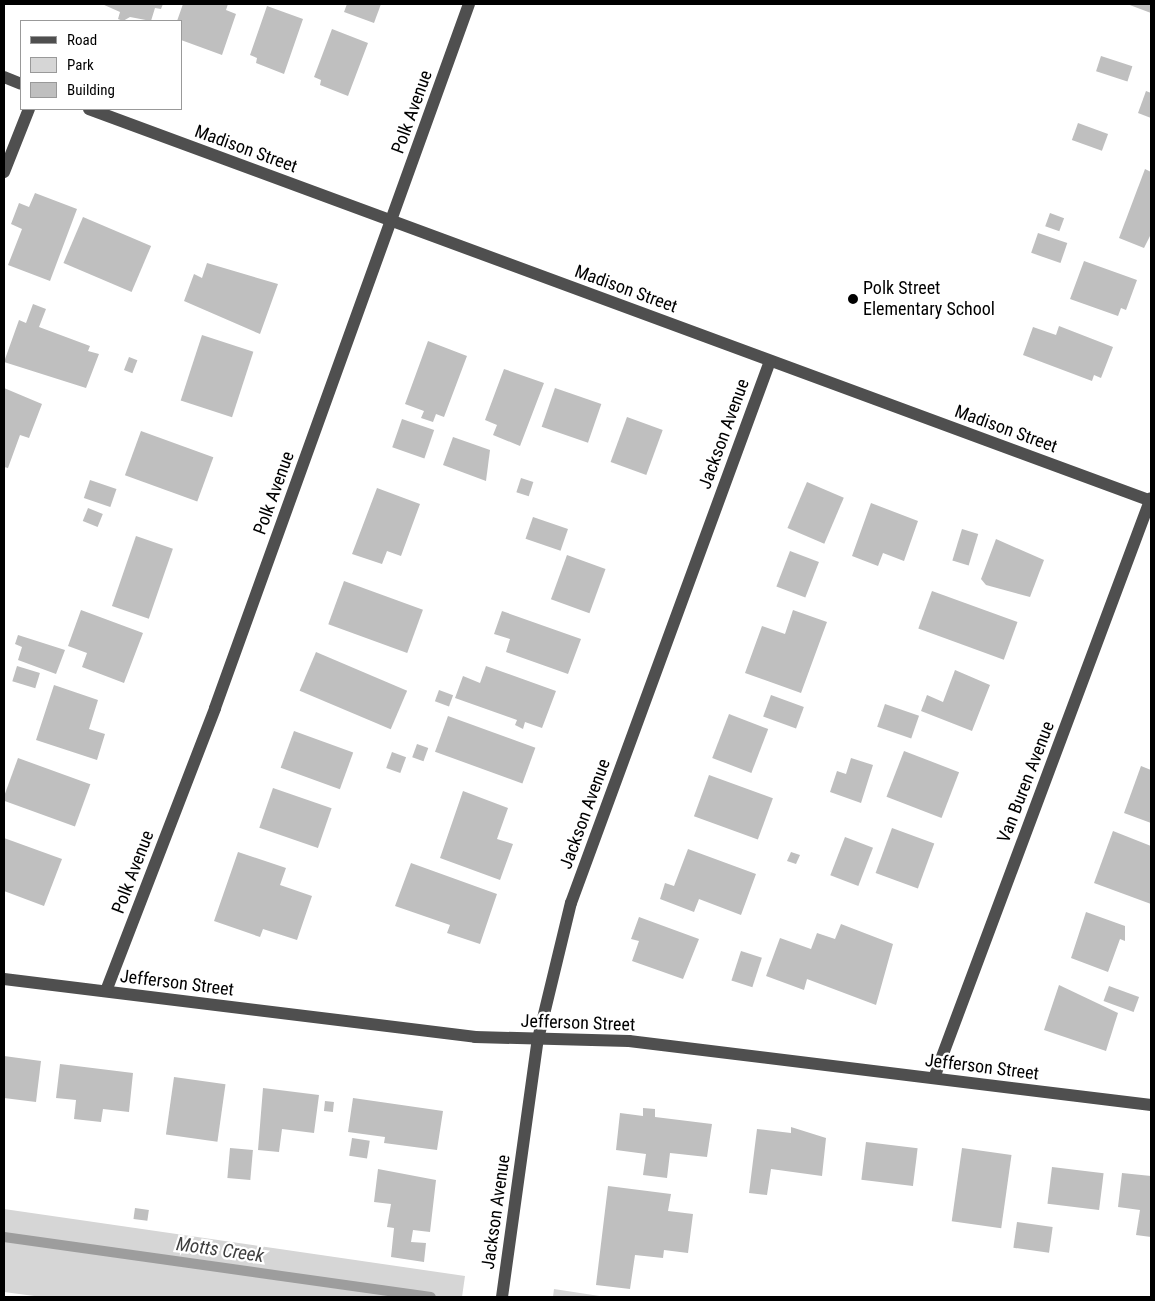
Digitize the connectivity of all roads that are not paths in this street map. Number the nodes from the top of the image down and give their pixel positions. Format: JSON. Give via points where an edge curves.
{"nodes":[{"id":1,"x":469,"y":4,"type":"edge"},
{"id":2,"x":4,"y":78,"type":"edge"},
{"id":3,"x":20,"y":84,"type":"edge"},
{"id":4,"x":29,"y":110,"type":"edge"},
{"id":5,"x":91,"y":110,"type":"edge"},
{"id":6,"x":4,"y":172,"type":"edge"},
{"id":7,"x":391,"y":221,"type":"junction"},
{"id":8,"x":770,"y":361,"type":"junction"},
{"id":9,"x":1151,"y":500,"type":"edge"},
{"id":10,"x":4,"y":979,"type":"edge"},
{"id":11,"x":106,"y":992,"type":"junction"},
{"id":12,"x":538,"y":1039,"type":"junction"},
{"id":13,"x":934,"y":1078,"type":"junction"},
{"id":14,"x":1151,"y":1105,"type":"edge"},
{"id":15,"x":502,"y":1297,"type":"edge"}],
"edges":[{"from":1,"to":7,"type":"street","name":"Polk Avenue"},
{"from":2,"to":3,"type":"street"},
{"from":4,"to":6,"type":"street"},
{"from":5,"to":7,"type":"street","name":"Madison Street"},
{"from":7,"to":8,"type":"street","name":"Madison Street"},
{"from":7,"to":11,"type":"street","name":"Polk Avenue","via":[[215,708]]},
{"from":8,"to":9,"type":"street","name":"Madison Street"},
{"from":8,"to":12,"type":"street","name":"Jackson Avenue","via":[[571,904]]},
{"from":9,"to":13,"type":"street","name":"Van Buren Avenue"},
{"from":10,"to":11,"type":"street","name":"Jefferson Street"},
{"from":11,"to":12,"type":"street","name":"Jefferson Street","via":[[475,1037]]},
{"from":12,"to":13,"type":"street","name":"Jefferson Street","via":[[629,1041]]},
{"from":12,"to":15,"type":"street","name":"Jackson Avenue"},
{"from":13,"to":14,"type":"street","name":"Jefferson Street"}]}
